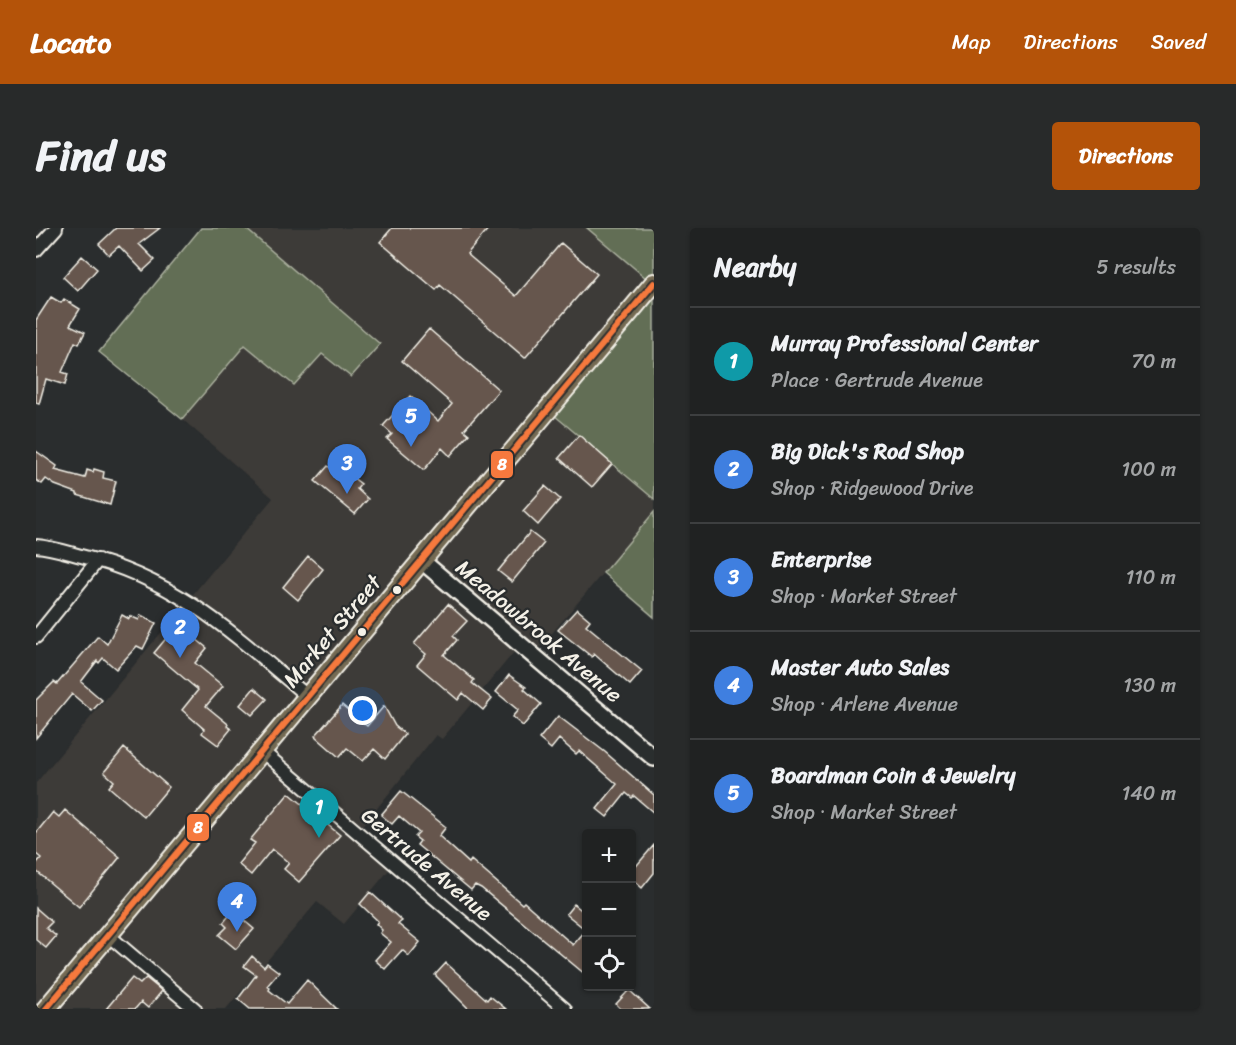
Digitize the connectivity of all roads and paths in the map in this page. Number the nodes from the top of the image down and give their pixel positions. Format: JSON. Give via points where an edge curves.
{"nodes":[{"id":1,"x":56,"y":228,"type":"edge"},
{"id":2,"x":36,"y":249,"type":"edge"},
{"id":3,"x":654,"y":283,"type":"edge"},
{"id":4,"x":38,"y":545,"type":"edge"},
{"id":5,"x":98,"y":560,"type":"junction"},
{"id":6,"x":422,"y":561,"type":"junction"},
{"id":7,"x":36,"y":637,"type":"edge"},
{"id":8,"x":308,"y":697,"type":"junction"},
{"id":9,"x":262,"y":752,"type":"junction"},
{"id":10,"x":654,"y":758,"type":"edge"},
{"id":11,"x":108,"y":935,"type":"junction"},
{"id":12,"x":46,"y":1009,"type":"edge"},
{"id":13,"x":195,"y":1009,"type":"edge"},
{"id":14,"x":565,"y":1009,"type":"edge"}],
"edges":[{"from":1,"to":2,"type":"street"},
{"from":3,"to":6,"type":"main road","name":"Market Street"},
{"from":4,"to":5,"type":"street"},
{"from":5,"to":7,"type":"street"},
{"from":5,"to":8,"type":"street","via":[[155,582],[203,610]]},
{"from":6,"to":8,"type":"main road","name":"Market Street"},
{"from":6,"to":10,"type":"street","name":"Meadowbrook Avenue"},
{"from":8,"to":9,"type":"main road","name":"Market Street"},
{"from":9,"to":11,"type":"main road","name":"Market Street"},
{"from":9,"to":14,"type":"street","name":"Gertrude Avenue"},
{"from":11,"to":12,"type":"main road","name":"Market Street"},
{"from":11,"to":13,"type":"street"}]}
